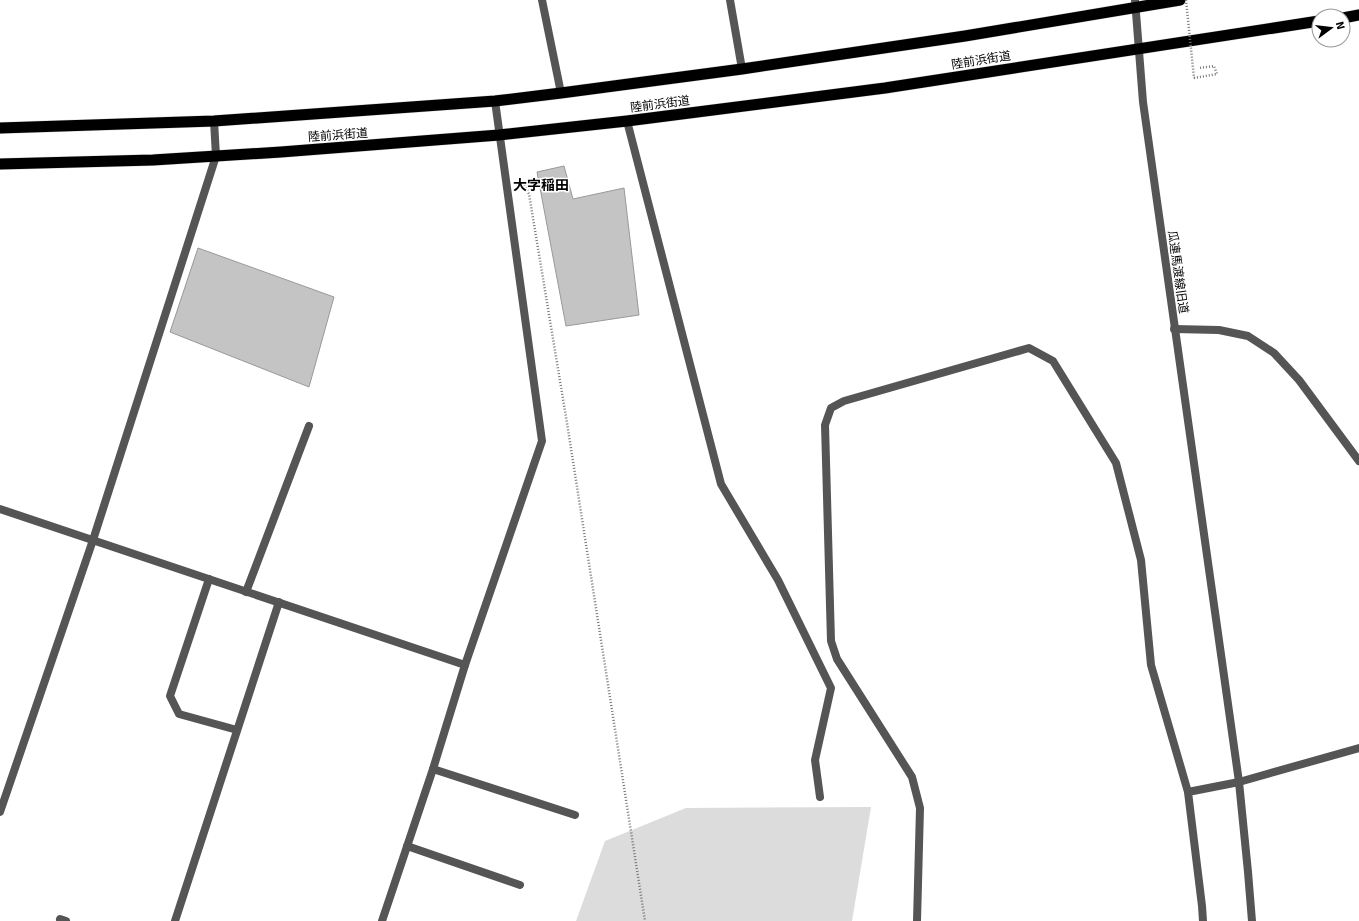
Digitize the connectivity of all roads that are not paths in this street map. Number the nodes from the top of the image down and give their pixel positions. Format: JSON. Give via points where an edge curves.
{"nodes":[{"id":1,"x":542,"y":0,"type":"edge"},
{"id":2,"x":730,"y":0,"type":"edge"},
{"id":3,"x":1180,"y":0,"type":"edge"},
{"id":4,"x":1135,"y":3,"type":"edge"},
{"id":5,"x":1311,"y":22,"type":"edge"},
{"id":6,"x":1139,"y":49,"type":"junction"},
{"id":7,"x":742,"y":69,"type":"junction"},
{"id":8,"x":561,"y":93,"type":"junction"},
{"id":9,"x":495,"y":100,"type":"junction"},
{"id":10,"x":214,"y":121,"type":"junction"},
{"id":11,"x":627,"y":121,"type":"junction"},
{"id":12,"x":0,"y":128,"type":"edge"},
{"id":13,"x":499,"y":135,"type":"junction"},
{"id":14,"x":216,"y":156,"type":"junction"},
{"id":15,"x":0,"y":164,"type":"edge"},
{"id":16,"x":1174,"y":329,"type":"junction"},
{"id":17,"x":309,"y":426,"type":"dead end"},
{"id":18,"x":1359,"y":461,"type":"edge"},
{"id":19,"x":0,"y":509,"type":"edge"},
{"id":20,"x":93,"y":540,"type":"junction"},
{"id":21,"x":209,"y":579,"type":"junction"},
{"id":22,"x":246,"y":592,"type":"junction"},
{"id":23,"x":278,"y":602,"type":"junction"},
{"id":24,"x":466,"y":665,"type":"junction"},
{"id":25,"x":237,"y":730,"type":"junction"},
{"id":26,"x":1359,"y":748,"type":"edge"},
{"id":27,"x":433,"y":769,"type":"junction"},
{"id":28,"x":1239,"y":782,"type":"junction"},
{"id":29,"x":1188,"y":792,"type":"junction"},
{"id":30,"x":820,"y":797,"type":"dead end"},
{"id":31,"x":0,"y":812,"type":"edge"},
{"id":32,"x":574,"y":815,"type":"dead end"},
{"id":33,"x":407,"y":846,"type":"junction"},
{"id":34,"x":520,"y":884,"type":"dead end"},
{"id":35,"x":175,"y":921,"type":"edge"},
{"id":36,"x":382,"y":921,"type":"edge"},
{"id":37,"x":917,"y":921,"type":"edge"},
{"id":38,"x":1203,"y":921,"type":"edge"},
{"id":39,"x":1252,"y":921,"type":"edge"}],
"edges":[{"from":1,"to":8,"type":"street"},
{"from":2,"to":7,"type":"street"},
{"from":3,"to":4,"type":"highway","name":"陸前浜街道"},
{"from":4,"to":6,"type":"street","name":"瓜連馬渡線旧道"},
{"from":4,"to":7,"type":"highway","name":"陸前浜街道","via":[[966,36]]},
{"from":5,"to":6,"type":"highway","name":"陸前浜街道"},
{"from":6,"to":11,"type":"highway","name":"陸前浜街道","via":[[885,88]]},
{"from":6,"to":16,"type":"street","name":"瓜連馬渡線旧道","via":[[1143,102]]},
{"from":7,"to":8,"type":"highway","name":"陸前浜街道"},
{"from":8,"to":9,"type":"highway","name":"陸前浜街道"},
{"from":9,"to":10,"type":"highway","name":"陸前浜街道"},
{"from":9,"to":13,"type":"street"},
{"from":10,"to":12,"type":"highway","name":"陸前浜街道"},
{"from":10,"to":14,"type":"street"},
{"from":11,"to":13,"type":"highway","name":"陸前浜街道"},
{"from":11,"to":30,"type":"street","via":[[722,484],[778,580],[831,688],[816,760]]},
{"from":13,"to":14,"type":"highway","name":"陸前浜街道"},
{"from":13,"to":24,"type":"street","via":[[542,441]]},
{"from":14,"to":15,"type":"highway","name":"陸前浜街道"},
{"from":14,"to":20,"type":"street"},
{"from":16,"to":18,"type":"street","name":"瓜連馬渡線旧道","via":[[1219,330],[1248,336],[1274,353],[1299,380]]},
{"from":16,"to":28,"type":"street"},
{"from":17,"to":22,"type":"street"},
{"from":19,"to":20,"type":"street"},
{"from":20,"to":21,"type":"street"},
{"from":20,"to":31,"type":"street"},
{"from":21,"to":22,"type":"street"},
{"from":21,"to":25,"type":"street","via":[[170,696],[179,714]]},
{"from":22,"to":23,"type":"street"},
{"from":23,"to":24,"type":"street"},
{"from":23,"to":25,"type":"street"},
{"from":24,"to":27,"type":"street"},
{"from":25,"to":35,"type":"street"},
{"from":26,"to":28,"type":"street"},
{"from":27,"to":32,"type":"street"},
{"from":27,"to":33,"type":"street"},
{"from":28,"to":29,"type":"street"},
{"from":28,"to":39,"type":"street"},
{"from":29,"to":37,"type":"street","via":[[1151,665],[1141,560],[1116,463],[1053,361],[1030,348],[844,401],[831,408],[825,425],[831,641],[837,659],[912,777],[920,808]]},
{"from":29,"to":38,"type":"street"},
{"from":33,"to":34,"type":"street"},
{"from":33,"to":36,"type":"street"}]}
